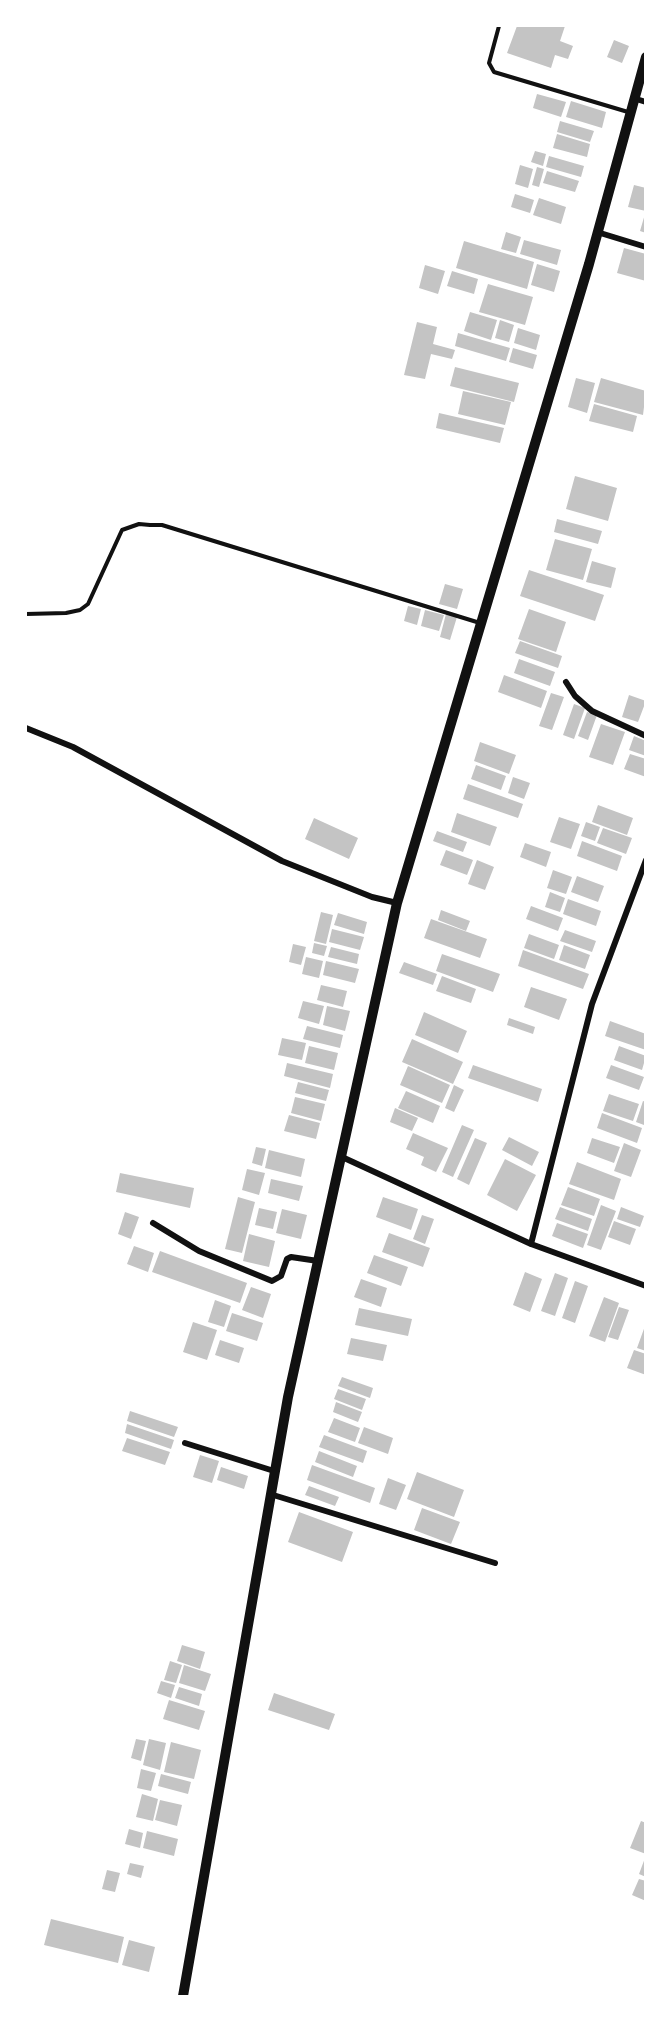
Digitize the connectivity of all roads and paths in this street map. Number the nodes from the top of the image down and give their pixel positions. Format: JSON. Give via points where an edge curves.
{"nodes":[{"id":1,"x":499,"y":26,"type":"edge"},
{"id":2,"x":645,"y":57,"type":"edge"},
{"id":3,"x":633,"y":98,"type":"junction"},
{"id":4,"x":645,"y":102,"type":"edge"},
{"id":5,"x":628,"y":112,"type":"junction"},
{"id":6,"x":597,"y":232,"type":"junction"},
{"id":7,"x":645,"y":247,"type":"edge"},
{"id":8,"x":26,"y":614,"type":"edge"},
{"id":9,"x":481,"y":623,"type":"junction"},
{"id":10,"x":566,"y":682,"type":"dead end"},
{"id":11,"x":26,"y":728,"type":"edge"},
{"id":12,"x":645,"y":736,"type":"edge"},
{"id":13,"x":645,"y":861,"type":"edge"},
{"id":14,"x":397,"y":903,"type":"junction"},
{"id":15,"x":342,"y":1157,"type":"junction"},
{"id":16,"x":153,"y":1224,"type":"dead end"},
{"id":17,"x":531,"y":1244,"type":"junction"},
{"id":18,"x":318,"y":1261,"type":"junction"},
{"id":19,"x":645,"y":1286,"type":"edge"},
{"id":20,"x":185,"y":1443,"type":"dead end"},
{"id":21,"x":274,"y":1471,"type":"junction"},
{"id":22,"x":270,"y":1494,"type":"junction"},
{"id":23,"x":495,"y":1563,"type":"dead end"},
{"id":24,"x":183,"y":1996,"type":"edge"}],
"edges":[{"from":1,"to":5,"type":"lane","via":[[489,63],[494,72]]},
{"from":2,"to":3,"type":"main road"},
{"from":3,"to":4,"type":"street"},
{"from":3,"to":5,"type":"main road"},
{"from":5,"to":6,"type":"main road"},
{"from":6,"to":7,"type":"street"},
{"from":6,"to":9,"type":"main road"},
{"from":8,"to":9,"type":"lane","via":[[80,610],[88,604],[122,530],[162,525]]},
{"from":9,"to":14,"type":"main road"},
{"from":10,"to":12,"type":"street","via":[[592,711]]},
{"from":11,"to":14,"type":"street","via":[[73,747],[282,861],[346,888]]},
{"from":13,"to":17,"type":"street","via":[[592,1004]]},
{"from":14,"to":15,"type":"main road"},
{"from":15,"to":17,"type":"street"},
{"from":15,"to":18,"type":"main road"},
{"from":16,"to":18,"type":"street","via":[[199,1251],[272,1281],[281,1276],[291,1257]]},
{"from":17,"to":19,"type":"street"},
{"from":18,"to":21,"type":"main road"},
{"from":20,"to":21,"type":"street"},
{"from":21,"to":22,"type":"main road"},
{"from":22,"to":23,"type":"street"},
{"from":22,"to":24,"type":"main road"}]}
